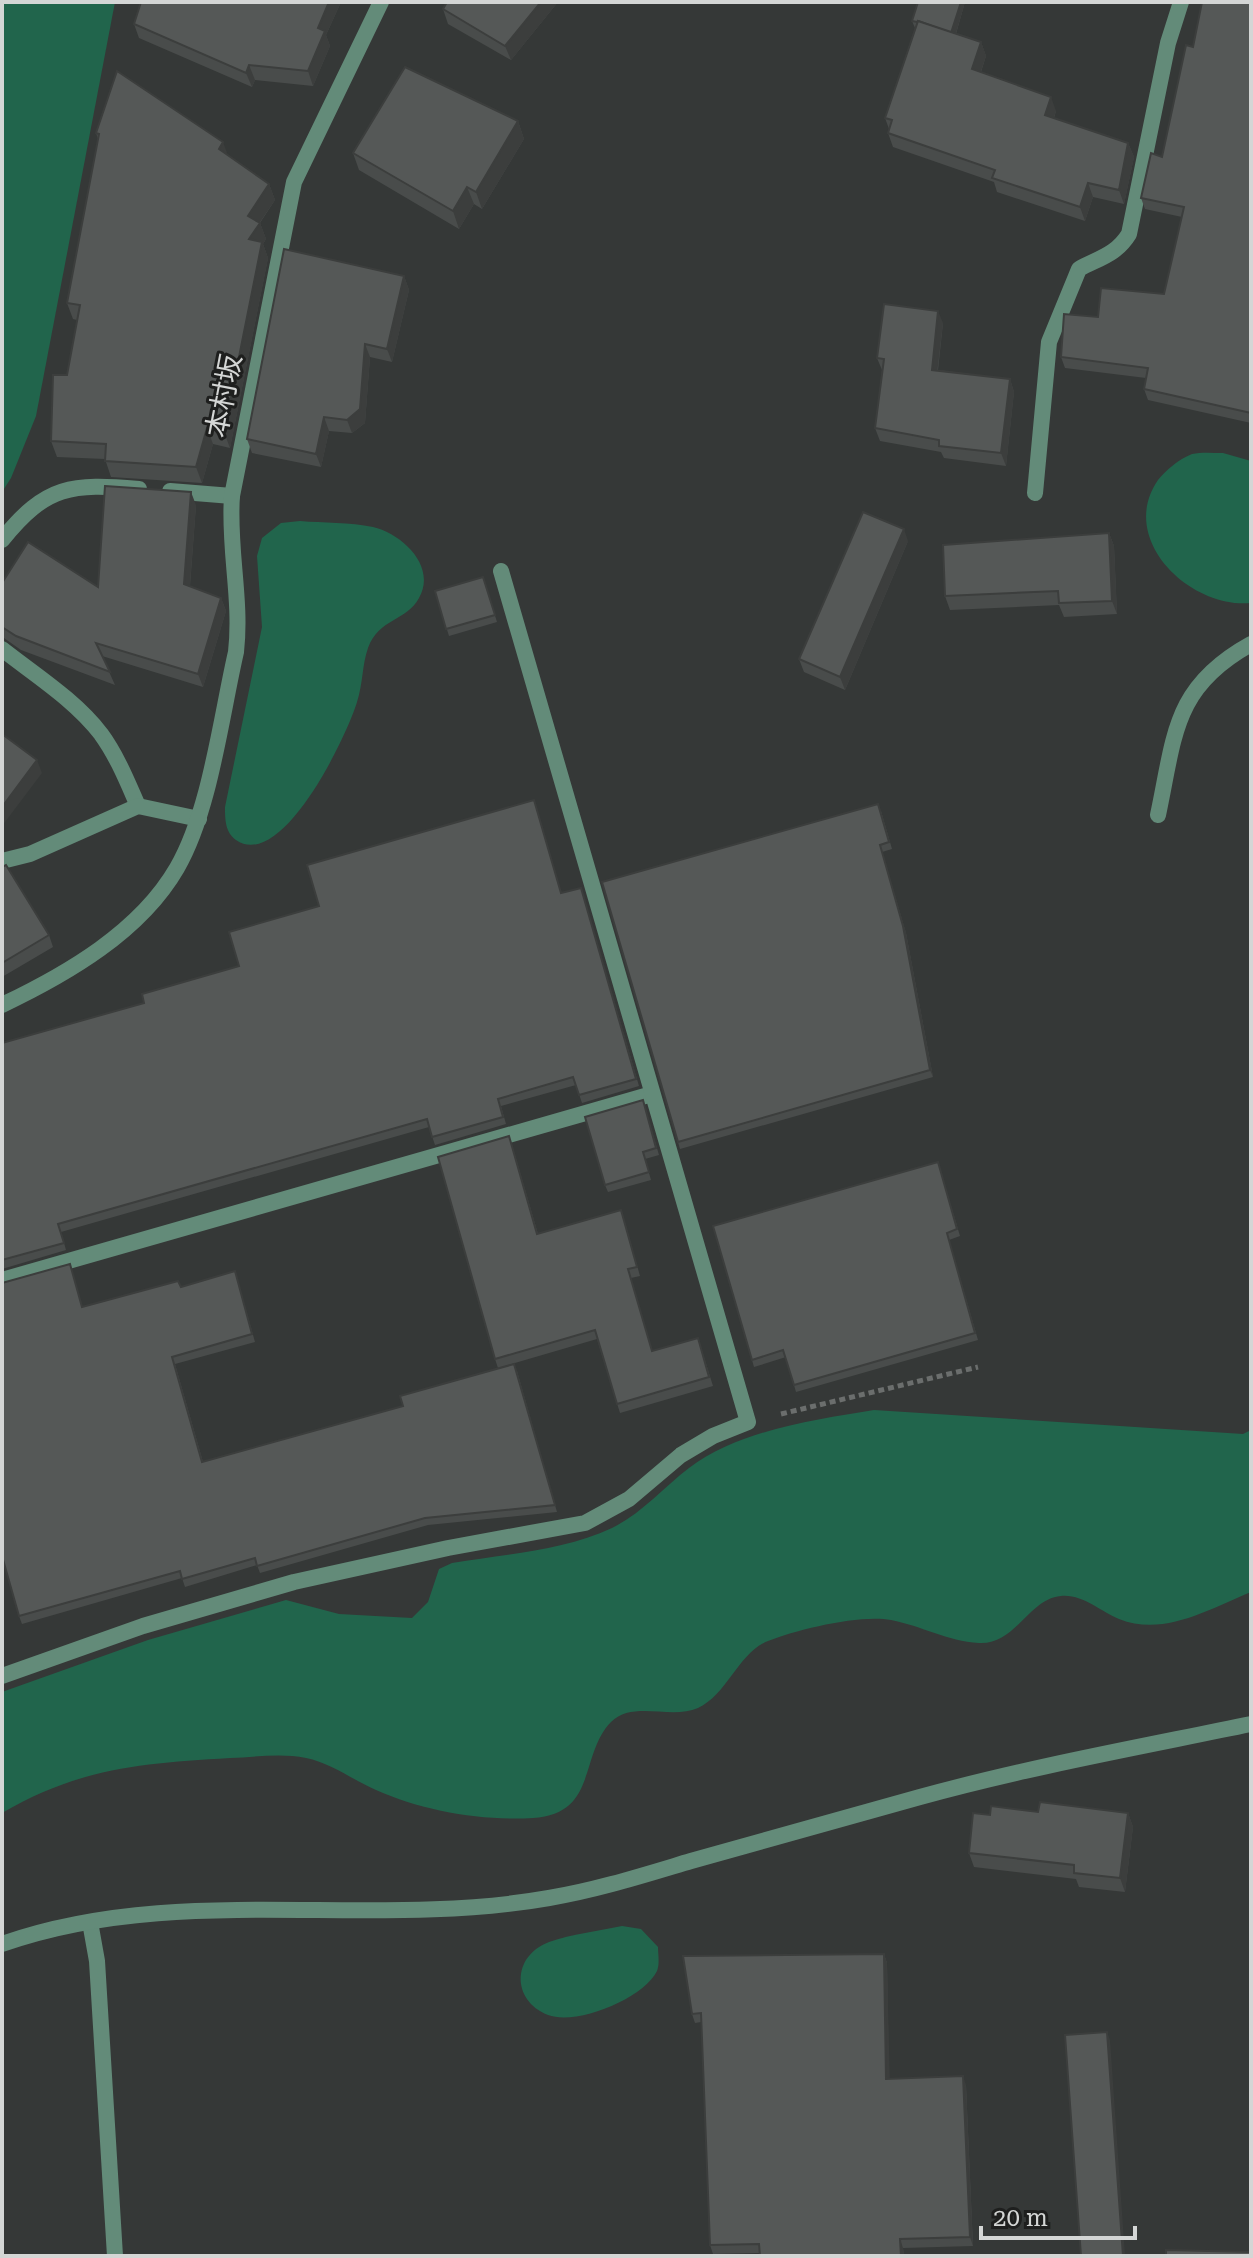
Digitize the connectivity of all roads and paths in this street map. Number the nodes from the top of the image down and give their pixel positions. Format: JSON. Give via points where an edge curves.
{"nodes":[{"id":1,"x":381,"y":2,"type":"edge"},
{"id":2,"x":1181,"y":2,"type":"edge"},
{"id":3,"x":1035,"y":493,"type":"dead end"},
{"id":4,"x":232,"y":496,"type":"junction"},
{"id":5,"x":2,"y":540,"type":"edge"},
{"id":6,"x":501,"y":571,"type":"dead end"},
{"id":7,"x":1251,"y":644,"type":"edge"},
{"id":8,"x":2,"y":649,"type":"edge"},
{"id":9,"x":138,"y":806,"type":"junction"},
{"id":10,"x":1158,"y":815,"type":"dead end"},
{"id":11,"x":199,"y":819,"type":"junction"},
{"id":12,"x":2,"y":861,"type":"edge"},
{"id":13,"x":2,"y":1005,"type":"edge"},
{"id":14,"x":652,"y":1094,"type":"junction"},
{"id":15,"x":2,"y":1280,"type":"edge"},
{"id":16,"x":978,"y":1367,"type":"dead end"},
{"id":17,"x":748,"y":1422,"type":"junction"},
{"id":18,"x":2,"y":1676,"type":"edge"},
{"id":19,"x":1251,"y":1724,"type":"edge"},
{"id":20,"x":90,"y":1922,"type":"junction"},
{"id":21,"x":2,"y":1944,"type":"edge"},
{"id":22,"x":115,"y":2256,"type":"edge"}],
"edges":[{"from":1,"to":4,"type":"street","name":"本村坂","via":[[294,182]]},
{"from":2,"to":3,"type":"street","via":[[1129,234],[1109,256],[1079,269],[1049,342]]},
{"from":4,"to":5,"type":"street","via":[[74,486],[40,500]]},
{"from":4,"to":11,"type":"street","name":"本村坂","via":[[240,625]]},
{"from":6,"to":14,"type":"street"},
{"from":7,"to":10,"type":"street","via":[[1220,661],[1194,688],[1178,721]]},
{"from":8,"to":9,"type":"street","via":[[100,733]]},
{"from":9,"to":11,"type":"street"},
{"from":9,"to":12,"type":"street","via":[[58,843]]},
{"from":11,"to":13,"type":"street","name":"本村坂","via":[[177,868],[143,912],[101,948]]},
{"from":14,"to":15,"type":"street"},
{"from":14,"to":17,"type":"street"},
{"from":16,"to":17,"type":"path"},
{"from":17,"to":18,"type":"street","via":[[681,1455],[629,1499],[585,1523],[294,1582],[143,1626]]},
{"from":19,"to":20,"type":"street","via":[[990,1779],[550,1898],[458,1909],[243,1909]]},
{"from":20,"to":21,"type":"street"},
{"from":20,"to":22,"type":"street","via":[[97,1961]]}]}
